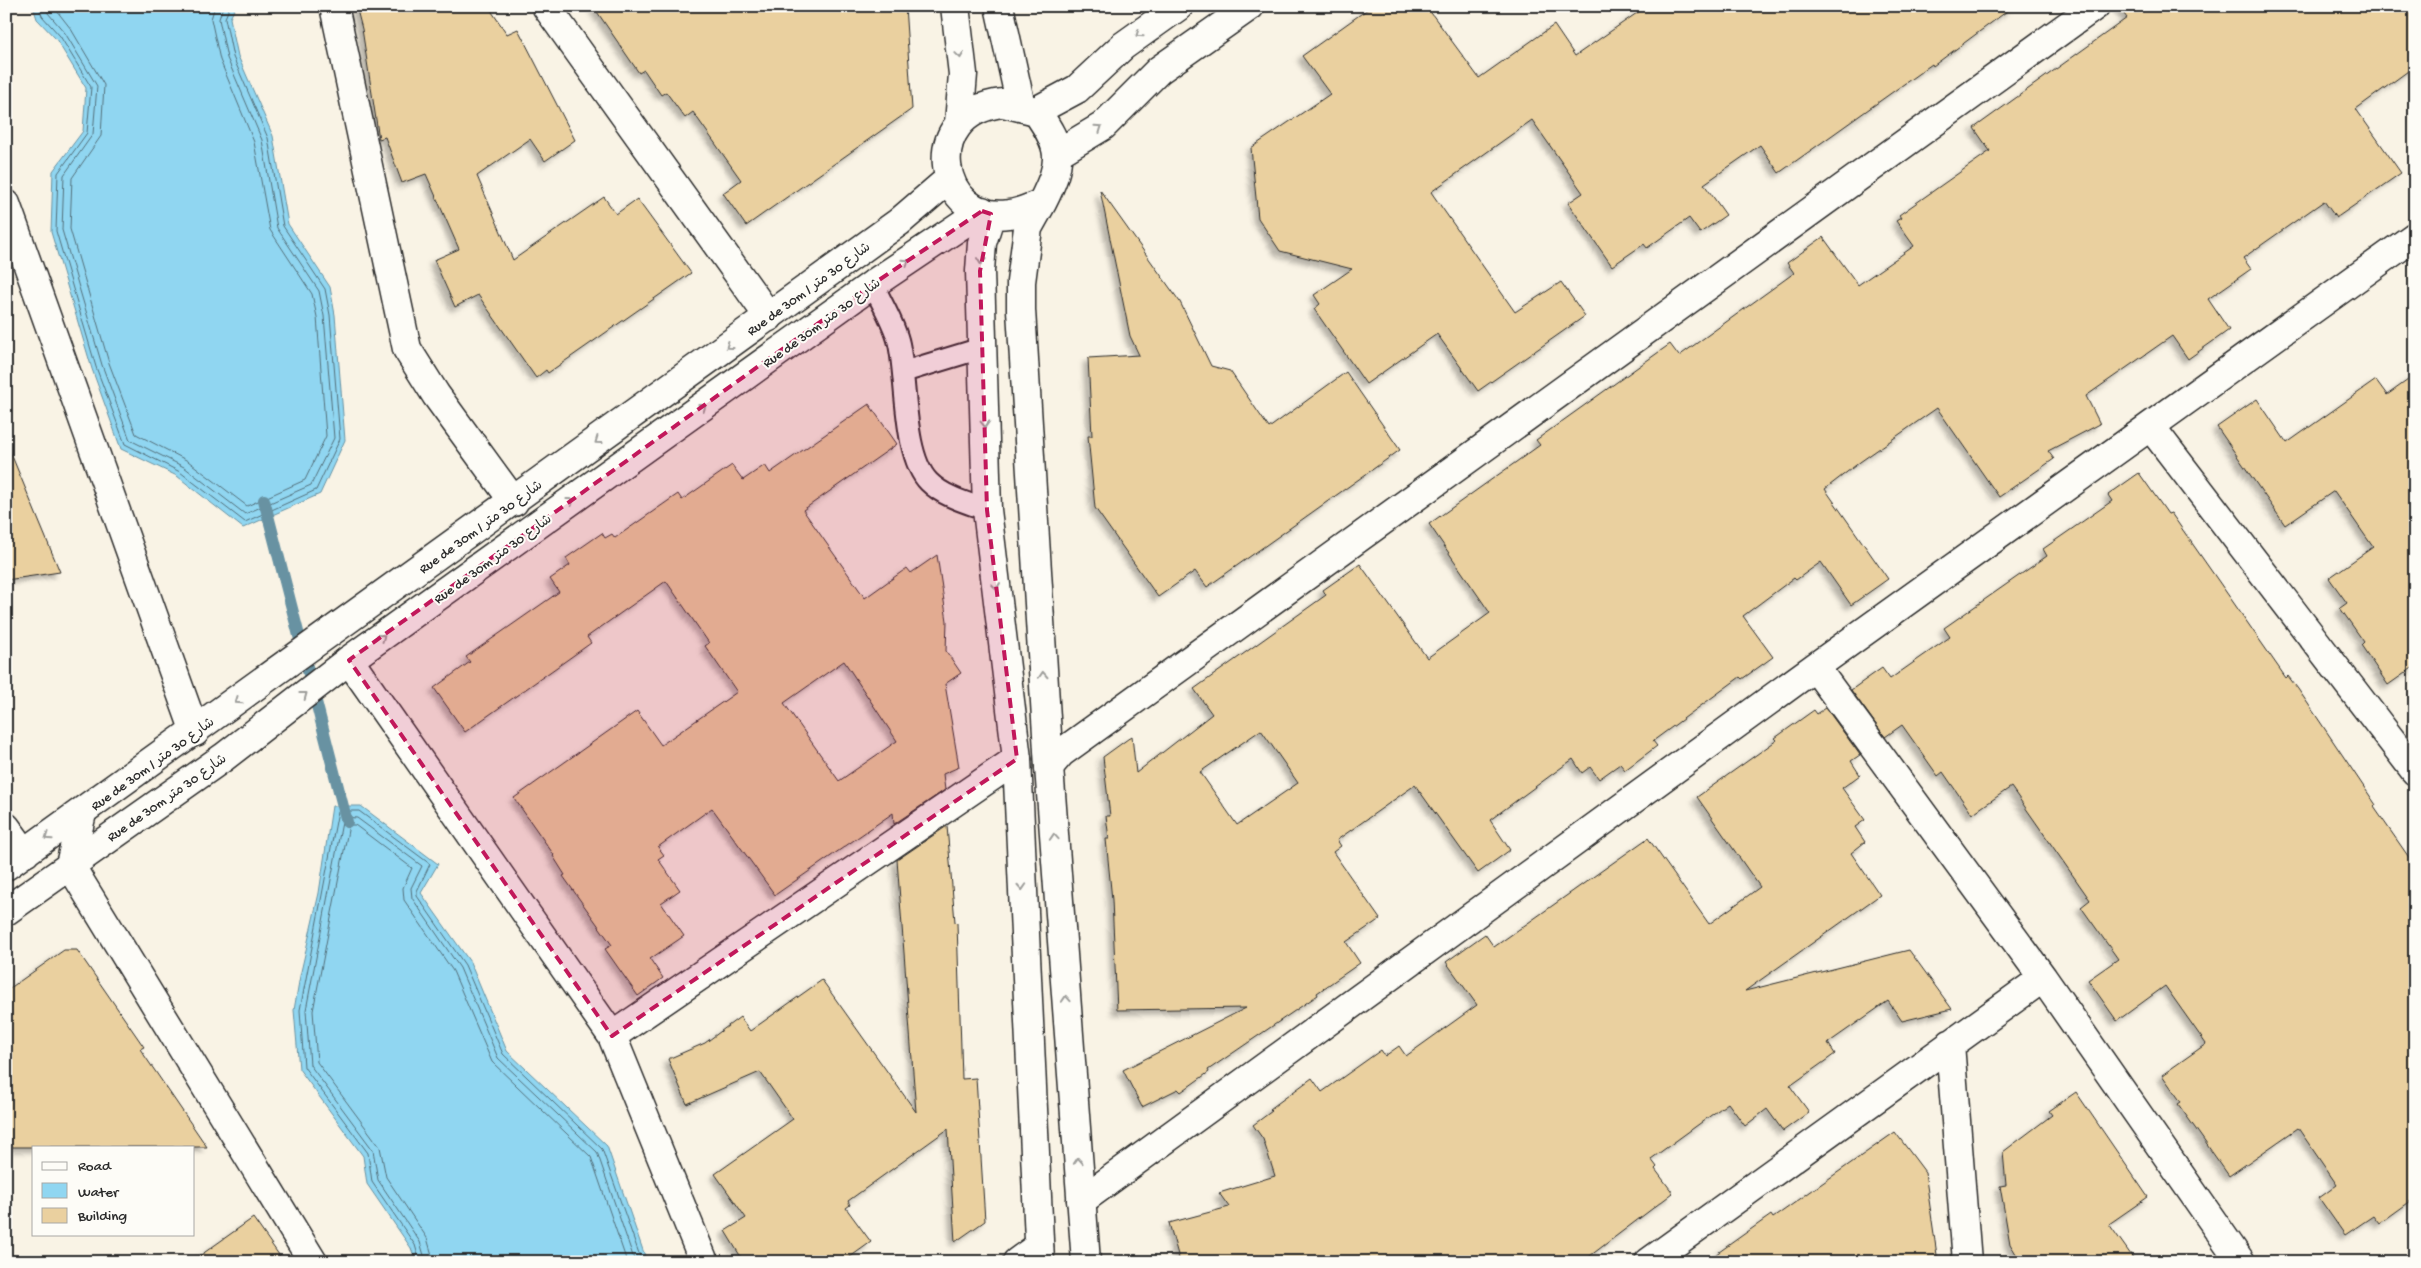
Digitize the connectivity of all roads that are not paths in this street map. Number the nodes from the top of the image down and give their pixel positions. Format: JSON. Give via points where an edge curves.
{"nodes":[{"id":1,"x":334,"y":6,"type":"edge"},
{"id":2,"x":546,"y":6,"type":"edge"},
{"id":3,"x":955,"y":6,"type":"edge"},
{"id":4,"x":999,"y":6,"type":"edge"},
{"id":5,"x":1179,"y":6,"type":"edge"},
{"id":6,"x":1250,"y":6,"type":"edge"},
{"id":7,"x":2095,"y":6,"type":"edge"},
{"id":8,"x":1028,"y":109,"type":"junction"},
{"id":9,"x":959,"y":123,"type":"junction"},
{"id":10,"x":1058,"y":154,"type":"junction"},
{"id":11,"x":949,"y":179,"type":"junction"},
{"id":12,"x":1042,"y":203,"type":"junction"},
{"id":13,"x":6,"y":204,"type":"edge"},
{"id":14,"x":987,"y":212,"type":"junction"},
{"id":15,"x":2415,"y":236,"type":"edge"},
{"id":16,"x":873,"y":284,"type":"junction"},
{"id":17,"x":769,"y":317,"type":"junction"},
{"id":18,"x":982,"y":348,"type":"junction"},
{"id":19,"x":903,"y":372,"type":"junction"},
{"id":20,"x":2151,"y":427,"type":"junction"},
{"id":21,"x":514,"y":502,"type":"junction"},
{"id":22,"x":988,"y":510,"type":"junction"},
{"id":23,"x":1815,"y":667,"type":"junction"},
{"id":24,"x":339,"y":668,"type":"junction"},
{"id":25,"x":194,"y":732,"type":"junction"},
{"id":26,"x":1016,"y":759,"type":"junction"},
{"id":27,"x":1049,"y":767,"type":"junction"},
{"id":28,"x":2415,"y":771,"type":"edge"},
{"id":29,"x":82,"y":813,"type":"junction"},
{"id":30,"x":6,"y":826,"type":"edge"},
{"id":31,"x":16,"y":860,"type":"edge"},
{"id":32,"x":70,"y":865,"type":"junction"},
{"id":33,"x":6,"y":910,"type":"edge"},
{"id":34,"x":2043,"y":978,"type":"junction"},
{"id":35,"x":612,"y":1036,"type":"junction"},
{"id":36,"x":1950,"y":1044,"type":"junction"},
{"id":37,"x":1081,"y":1201,"type":"junction"},
{"id":38,"x":1032,"y":1257,"type":"edge"},
{"id":39,"x":313,"y":1262,"type":"edge"},
{"id":40,"x":704,"y":1262,"type":"edge"},
{"id":41,"x":1086,"y":1262,"type":"edge"},
{"id":42,"x":1649,"y":1262,"type":"edge"},
{"id":43,"x":1967,"y":1262,"type":"edge"},
{"id":44,"x":2241,"y":1262,"type":"edge"}],
"edges":[{"from":1,"to":21,"type":"street","via":[[407,349],[436,395]]},
{"from":2,"to":17,"type":"street"},
{"from":3,"to":9,"type":"street","one_way":true,"via":[[963,74]]},
{"from":4,"to":8,"type":"street"},
{"from":5,"to":8,"type":"street","one_way":true,"via":[[1123,46],[1077,89]]},
{"from":10,"to":6,"type":"street","one_way":true,"via":[[1103,126],[1159,70]]},
{"from":7,"to":27,"type":"street","via":[[1069,747]]},
{"from":8,"to":9,"type":"street","via":[[1004,103],[986,105]]},
{"from":8,"to":10,"type":"street","via":[[1051,133]]},
{"from":9,"to":11,"type":"street","via":[[949,141],[946,160]]},
{"from":10,"to":12,"type":"street","via":[[1056,169]]},
{"from":11,"to":14,"type":"street","via":[[968,204]]},
{"from":11,"to":17,"type":"street","name":"Rue de 30m / شارع 30 متر","via":[[899,222]]},
{"from":12,"to":14,"type":"street","via":[[1009,214]]},
{"from":27,"to":12,"type":"street","one_way":true,"via":[[1021,310],[1028,228]]},
{"from":13,"to":25,"type":"street"},
{"from":16,"to":14,"type":"street","name":"Rue de 30m شارع 30 متر","one_way":true},
{"from":14,"to":18,"type":"street","one_way":true,"via":[[980,271]]},
{"from":15,"to":20,"type":"street"},
{"from":16,"to":19,"type":"lane","via":[[898,341]]},
{"from":24,"to":16,"type":"street","name":"Rue de 30m شارع 30 متر","one_way":true},
{"from":17,"to":21,"type":"street","name":"Rue de 30m / شارع 30 متر","one_way":true},
{"from":18,"to":19,"type":"lane"},
{"from":18,"to":22,"type":"street","one_way":true},
{"from":19,"to":22,"type":"lane","via":[[917,466],[930,483],[955,498]]},
{"from":20,"to":23,"type":"street"},
{"from":20,"to":28,"type":"street"},
{"from":21,"to":25,"type":"street","name":"Rue de 30m / شارع 30 متر","one_way":true},
{"from":22,"to":26,"type":"street","one_way":true},
{"from":23,"to":34,"type":"street"},
{"from":23,"to":37,"type":"street"},
{"from":32,"to":24,"type":"street","name":"Rue de 30m شارع 30 متر","one_way":true,"via":[[224,757]]},
{"from":24,"to":35,"type":"street"},
{"from":25,"to":29,"type":"street","name":"Rue de 30m / شارع 30 متر"},
{"from":26,"to":35,"type":"street"},
{"from":26,"to":38,"type":"street","one_way":true},
{"from":37,"to":27,"type":"street","one_way":true},
{"from":29,"to":31,"type":"street","name":"Rue de 30m / شارع 30 متر","one_way":true},
{"from":29,"to":32,"type":"street"},
{"from":30,"to":31,"type":"street"},
{"from":32,"to":33,"type":"street","name":"Rue de 30m شارع 30 متر"},
{"from":32,"to":39,"type":"street"},
{"from":34,"to":36,"type":"street"},
{"from":34,"to":44,"type":"street"},
{"from":35,"to":40,"type":"street"},
{"from":36,"to":42,"type":"street"},
{"from":36,"to":43,"type":"street"},
{"from":37,"to":41,"type":"street"}]}
